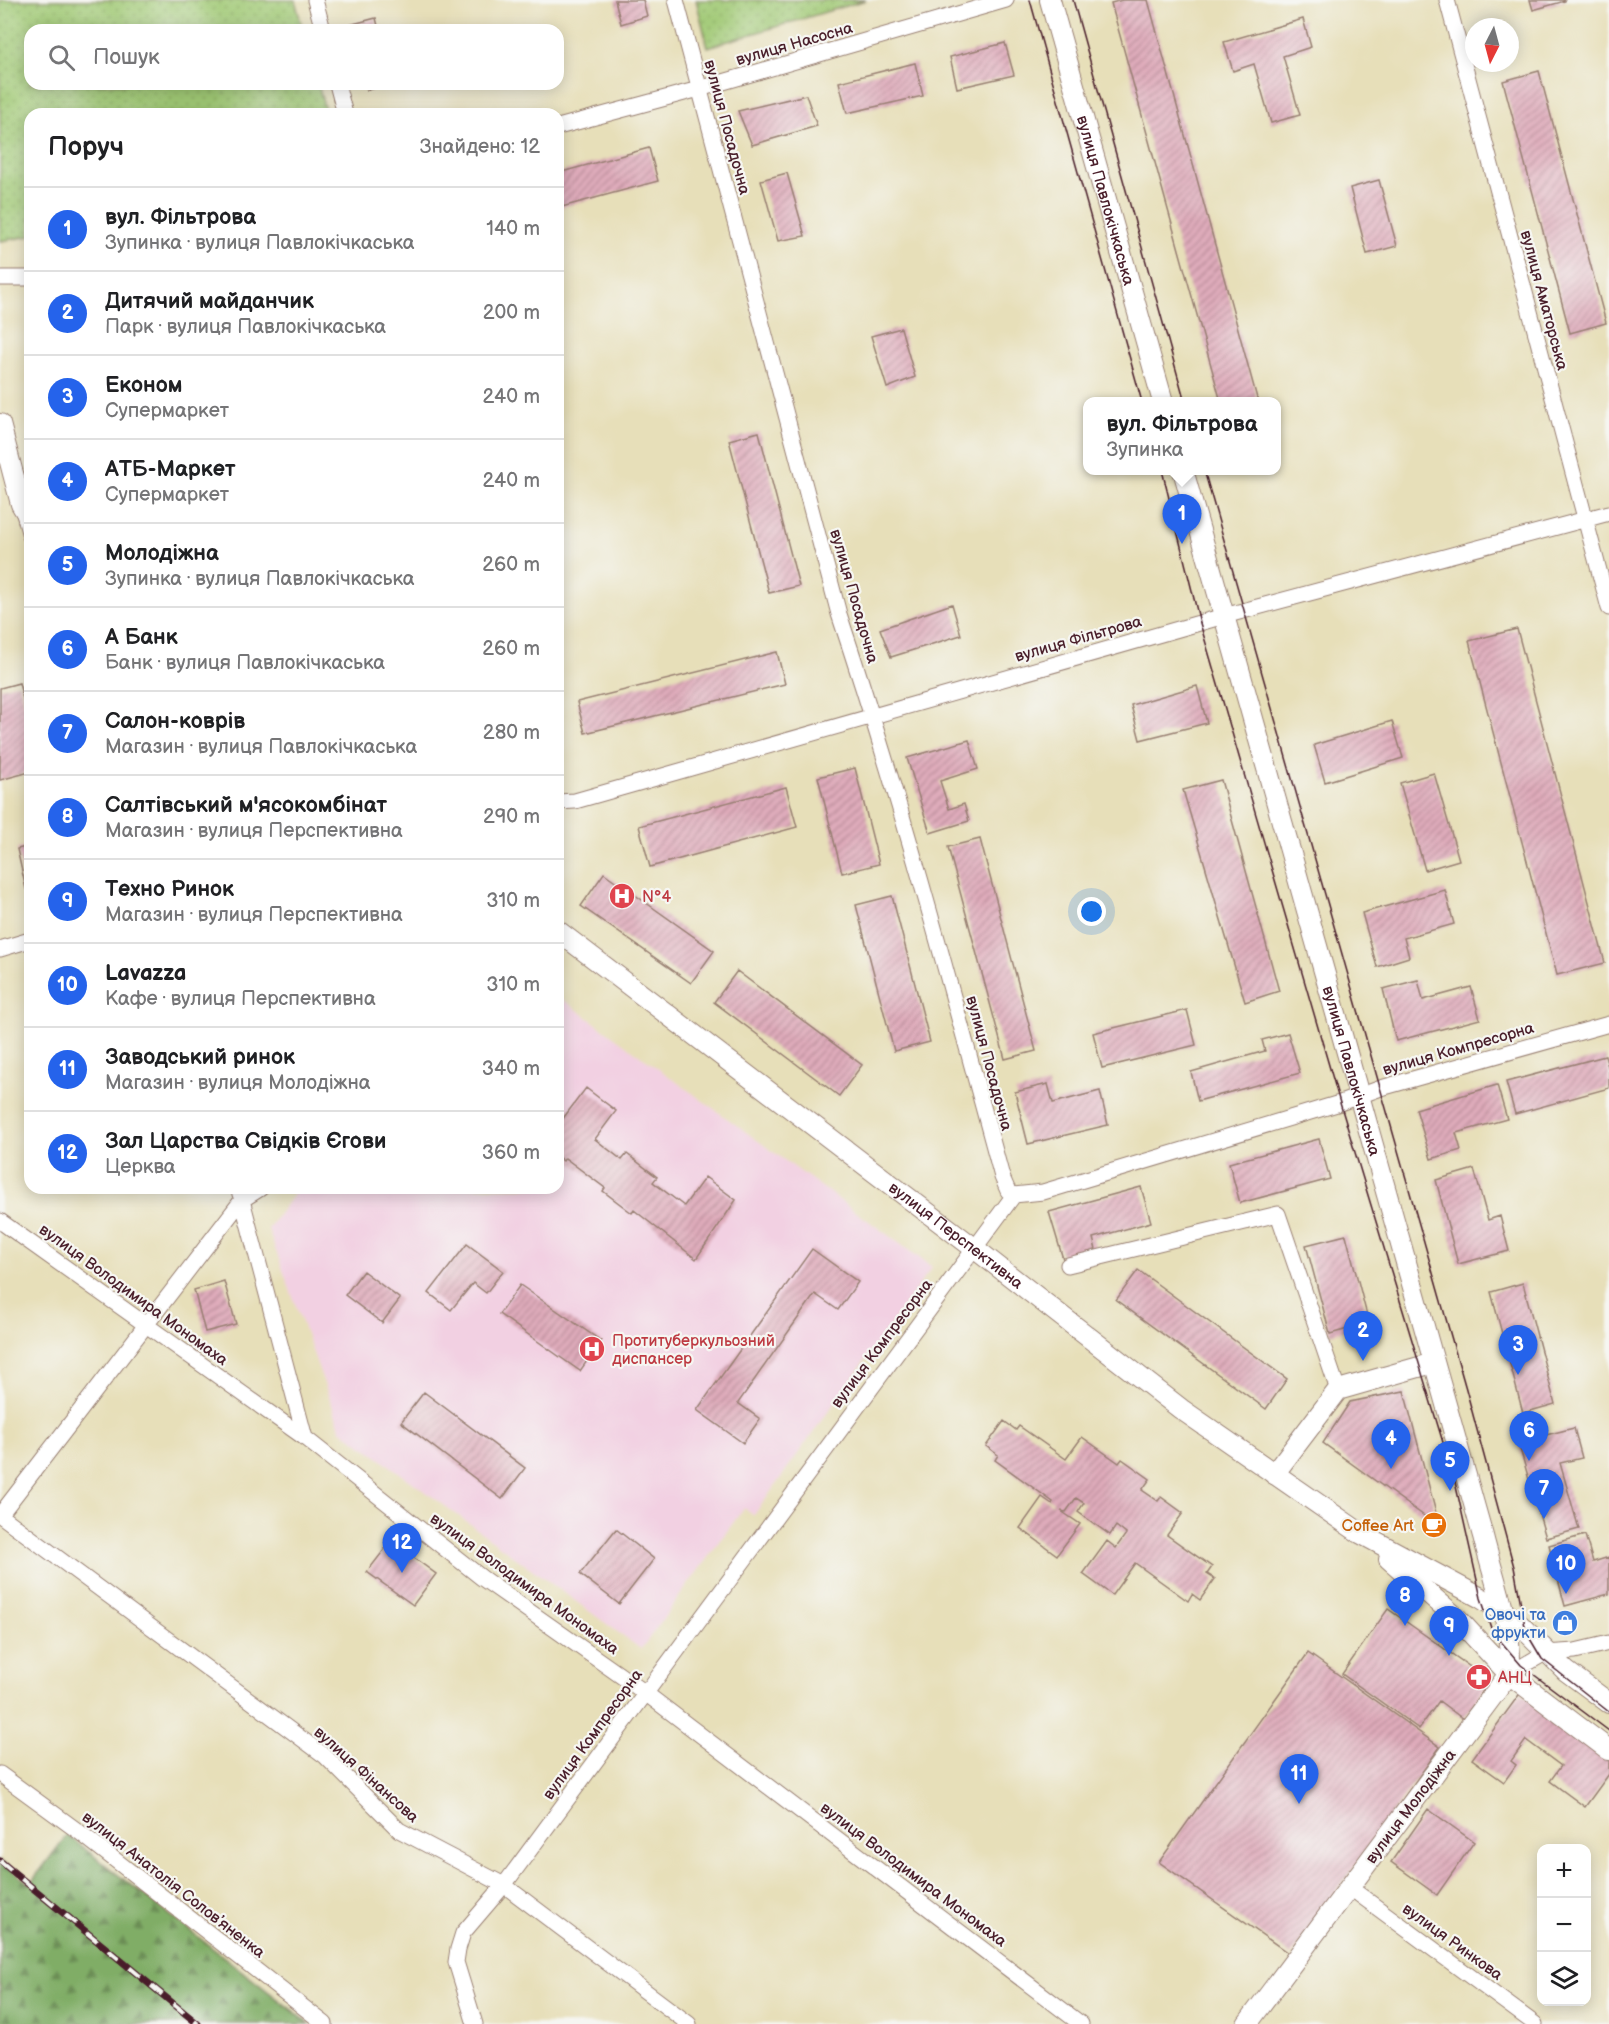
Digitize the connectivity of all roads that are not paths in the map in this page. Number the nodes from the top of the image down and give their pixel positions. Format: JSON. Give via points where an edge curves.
{"nodes":[{"id":1,"x":315,"y":0,"type":"edge"},
{"id":2,"x":676,"y":0,"type":"edge"},
{"id":3,"x":1005,"y":0,"type":"edge"},
{"id":4,"x":1050,"y":0,"type":"edge"},
{"id":5,"x":1447,"y":0,"type":"edge"},
{"id":6,"x":321,"y":24,"type":"edge"},
{"id":7,"x":699,"y":89,"type":"junction"},
{"id":8,"x":339,"y":90,"type":"edge"},
{"id":9,"x":343,"y":108,"type":"edge"},
{"id":10,"x":564,"y":125,"type":"edge"},
{"id":11,"x":0,"y":278,"type":"edge"},
{"id":12,"x":24,"y":278,"type":"edge"},
{"id":13,"x":1162,"y":397,"type":"edge"},
{"id":14,"x":0,"y":423,"type":"edge"},
{"id":15,"x":1184,"y":475,"type":"edge"},
{"id":16,"x":24,"y":504,"type":"edge"},
{"id":17,"x":1609,"y":513,"type":"edge"},
{"id":18,"x":1584,"y":520,"type":"junction"},
{"id":19,"x":1609,"y":608,"type":"edge"},
{"id":20,"x":1224,"y":616,"type":"junction"},
{"id":21,"x":872,"y":714,"type":"junction"},
{"id":22,"x":564,"y":802,"type":"edge"},
{"id":23,"x":564,"y":936,"type":"edge"},
{"id":24,"x":24,"y":942,"type":"edge"},
{"id":25,"x":0,"y":949,"type":"edge"},
{"id":26,"x":1609,"y":1024,"type":"edge"},
{"id":27,"x":1358,"y":1096,"type":"junction"},
{"id":28,"x":240,"y":1194,"type":"edge"},
{"id":29,"x":1014,"y":1195,"type":"junction"},
{"id":30,"x":0,"y":1221,"type":"edge"},
{"id":31,"x":974,"y":1248,"type":"junction"},
{"id":32,"x":1068,"y":1265,"type":"dead end"},
{"id":33,"x":146,"y":1327,"type":"junction"},
{"id":34,"x":1433,"y":1363,"type":"junction"},
{"id":35,"x":1338,"y":1390,"type":"junction"},
{"id":36,"x":305,"y":1438,"type":"junction"},
{"id":37,"x":1274,"y":1474,"type":"junction"},
{"id":38,"x":0,"y":1515,"type":"edge"},
{"id":39,"x":1360,"y":1533,"type":"junction"},
{"id":40,"x":1501,"y":1610,"type":"junction"},
{"id":41,"x":1609,"y":1643,"type":"edge"},
{"id":42,"x":1545,"y":1653,"type":"junction"},
{"id":43,"x":1509,"y":1674,"type":"junction"},
{"id":44,"x":644,"y":1692,"type":"junction"},
{"id":45,"x":1609,"y":1703,"type":"edge"},
{"id":46,"x":1609,"y":1750,"type":"edge"},
{"id":47,"x":0,"y":1774,"type":"edge"},
{"id":48,"x":504,"y":1885,"type":"junction"},
{"id":49,"x":1349,"y":1887,"type":"junction"},
{"id":50,"x":325,"y":2024,"type":"edge"},
{"id":51,"x":475,"y":2024,"type":"edge"},
{"id":52,"x":689,"y":2024,"type":"edge"},
{"id":53,"x":1081,"y":2024,"type":"edge"},
{"id":54,"x":1247,"y":2024,"type":"edge"},
{"id":55,"x":1535,"y":2024,"type":"edge"}],
"edges":[{"from":1,"to":6,"type":"street"},
{"from":2,"to":7,"type":"street","name":"вулиця Посадочна"},
{"from":3,"to":7,"type":"street","name":"вулиця Насосна"},
{"from":4,"to":13,"type":"street","name":"вулиця Павлокічкаська"},
{"from":5,"to":18,"type":"street","name":"вулиця Аматорська"},
{"from":7,"to":10,"type":"street","name":"вулиця Насосна"},
{"from":7,"to":21,"type":"street","name":"вулиця Посадочна","via":[[839,614]]},
{"from":8,"to":9,"type":"street"},
{"from":11,"to":12,"type":"street"},
{"from":14,"to":16,"type":"street"},
{"from":15,"to":20,"type":"street","name":"вулиця Павлокічкаська"},
{"from":17,"to":18,"type":"street","name":"вулиця Фільтрова"},
{"from":18,"to":19,"type":"street","name":"вулиця Аматорська"},
{"from":18,"to":20,"type":"street","name":"вулиця Фільтрова"},
{"from":20,"to":21,"type":"street","name":"вулиця Фільтрова"},
{"from":20,"to":27,"type":"street","name":"вулиця Павлокічкаська"},
{"from":21,"to":22,"type":"street","name":"вулиця Фільтрова"},
{"from":21,"to":29,"type":"street","name":"вулиця Посадочна","via":[[930,909],[1002,1177]]},
{"from":23,"to":31,"type":"street","name":"вулиця Перспективна"},
{"from":24,"to":25,"type":"street"},
{"from":26,"to":27,"type":"street","name":"вулиця Компресорна"},
{"from":27,"to":29,"type":"street","name":"вулиця Компресорна","via":[[1043,1192]]},
{"from":27,"to":34,"type":"street","name":"вулиця Павлокічкаська"},
{"from":28,"to":33,"type":"street"},
{"from":28,"to":36,"type":"street"},
{"from":29,"to":31,"type":"street","name":"вулиця Компресорна"},
{"from":30,"to":33,"type":"street","name":"вулиця Володимира Мономаха"},
{"from":31,"to":37,"type":"street","name":"вулиця Перспективна","via":[[1181,1409]]},
{"from":31,"to":44,"type":"street","name":"вулиця Компресорна"},
{"from":32,"to":35,"type":"street","via":[[1278,1214]]},
{"from":33,"to":36,"type":"street","name":"вулиця Володимира Мономаха"},
{"from":33,"to":38,"type":"street"},
{"from":34,"to":35,"type":"street"},
{"from":34,"to":40,"type":"street","name":"вулиця Павлокічкаська"},
{"from":35,"to":37,"type":"street"},
{"from":36,"to":44,"type":"street","name":"вулиця Володимира Мономаха","via":[[482,1578]]},
{"from":37,"to":39,"type":"street","name":"вулиця Перспективна"},
{"from":38,"to":48,"type":"street","name":"вулиця Фінансова","via":[[325,1756],[399,1830]]},
{"from":39,"to":40,"type":"street","name":"вулиця Перспективна"},
{"from":39,"to":43,"type":"street","name":"вулиця Перспективна","via":[[1457,1618]]},
{"from":40,"to":42,"type":"street","name":"вулиця Перспективна"},
{"from":40,"to":43,"type":"street","name":"вулиця Павлокічкаська","via":[[1511,1655]]},
{"from":41,"to":42,"type":"street","name":"вулиця Молодіжна"},
{"from":42,"to":43,"type":"street","name":"вулиця Молодіжна"},
{"from":42,"to":45,"type":"street","name":"вулиця Перспективна"},
{"from":43,"to":46,"type":"street","name":"вулиця Перспективна"},
{"from":43,"to":49,"type":"street","name":"вулиця Молодіжна"},
{"from":44,"to":48,"type":"street","name":"вулиця Компресорна"},
{"from":44,"to":53,"type":"street","name":"вулиця Володимира Мономаха"},
{"from":47,"to":50,"type":"street","name":"вулиця Анатолія Соловʼяненка"},
{"from":48,"to":51,"type":"street","name":"вулиця Компресорна","via":[[463,1933],[458,1949],[456,1962]]},
{"from":48,"to":52,"type":"street","name":"вулиця Фінансова"},
{"from":49,"to":54,"type":"street","name":"вулиця Молодіжна"},
{"from":49,"to":55,"type":"street","name":"вулиця Ринкова"}]}
